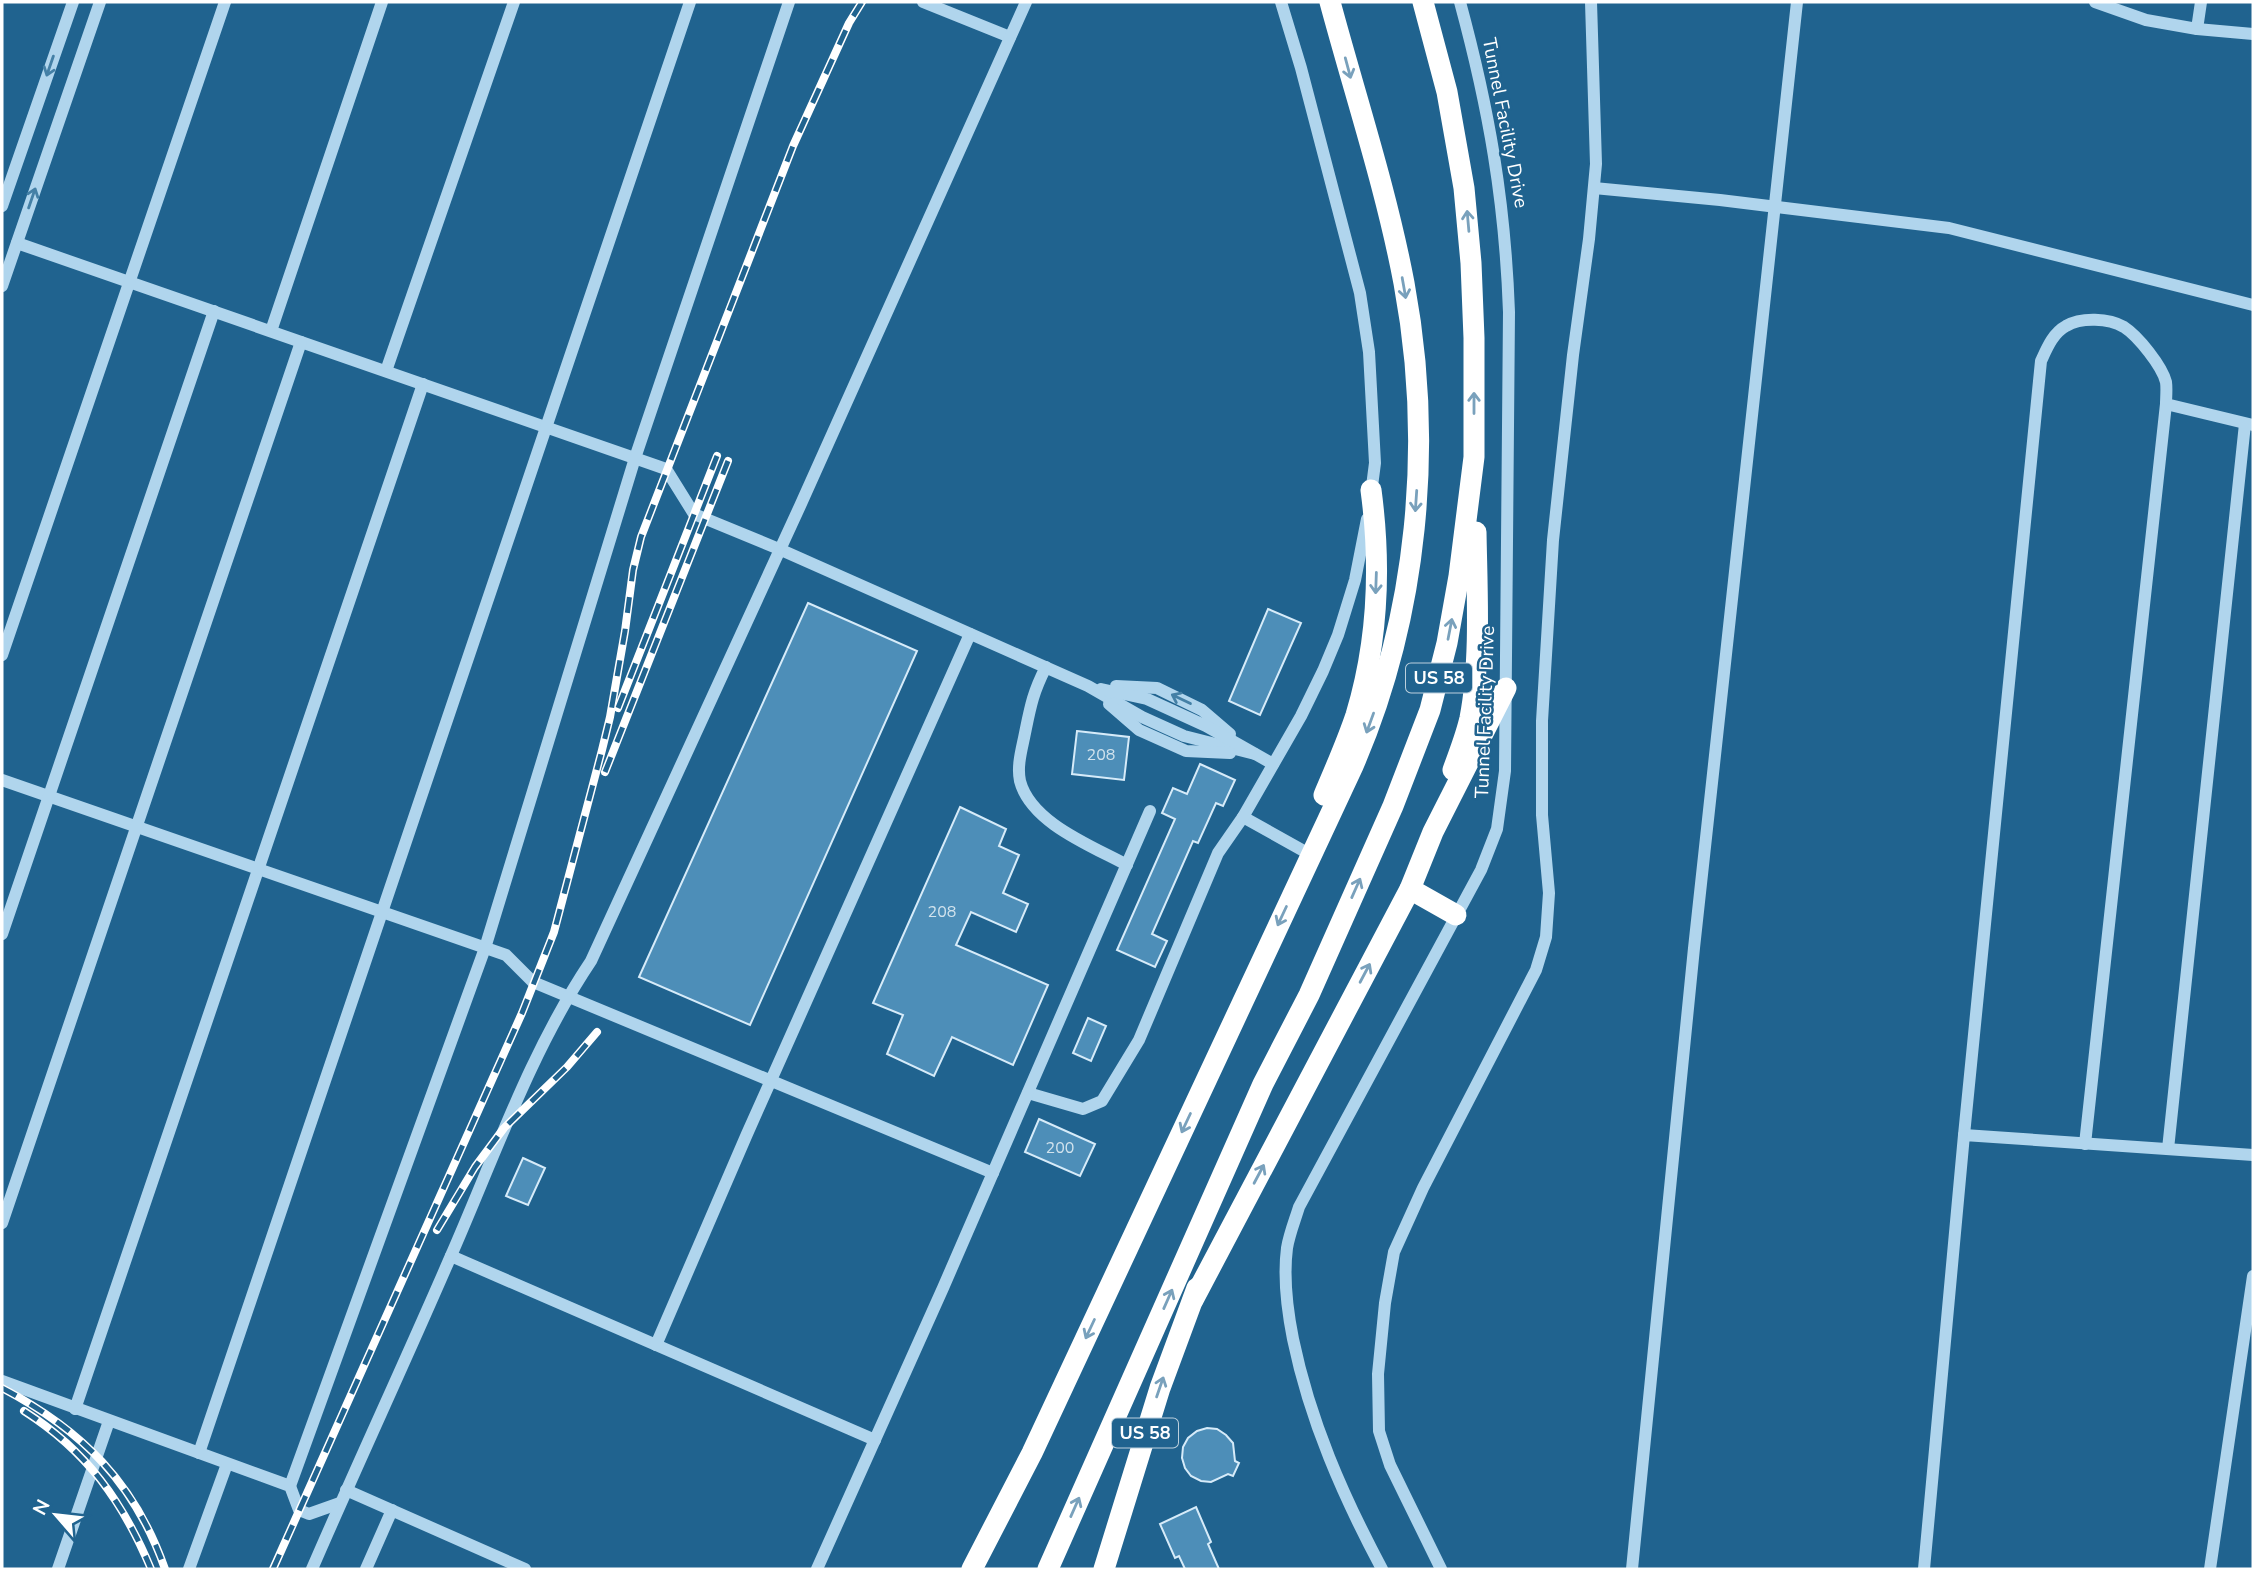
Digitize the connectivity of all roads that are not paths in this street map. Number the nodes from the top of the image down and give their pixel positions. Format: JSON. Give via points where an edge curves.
{"nodes":[{"id":1,"x":73,"y":2,"type":"edge"},
{"id":2,"x":100,"y":2,"type":"edge"},
{"id":3,"x":225,"y":2,"type":"edge"},
{"id":4,"x":382,"y":2,"type":"edge"},
{"id":5,"x":514,"y":2,"type":"edge"},
{"id":6,"x":690,"y":2,"type":"edge"},
{"id":7,"x":789,"y":2,"type":"edge"},
{"id":8,"x":923,"y":2,"type":"edge"},
{"id":9,"x":1026,"y":2,"type":"edge"},
{"id":10,"x":1280,"y":2,"type":"edge"},
{"id":11,"x":1330,"y":2,"type":"edge"},
{"id":12,"x":1423,"y":2,"type":"edge"},
{"id":13,"x":1460,"y":2,"type":"edge"},
{"id":14,"x":1591,"y":2,"type":"edge"},
{"id":15,"x":1797,"y":2,"type":"edge"},
{"id":16,"x":2095,"y":2,"type":"edge"},
{"id":17,"x":2201,"y":2,"type":"edge"},
{"id":18,"x":2197,"y":29,"type":"junction"},
{"id":19,"x":2253,"y":34,"type":"edge"},
{"id":20,"x":1010,"y":37,"type":"junction"},
{"id":21,"x":1594,"y":188,"type":"junction"},
{"id":22,"x":2,"y":206,"type":"edge"},
{"id":23,"x":1776,"y":207,"type":"junction"},
{"id":24,"x":17,"y":243,"type":"junction"},
{"id":25,"x":129,"y":282,"type":"junction"},
{"id":26,"x":2,"y":286,"type":"edge"},
{"id":27,"x":2253,"y":305,"type":"edge"},
{"id":28,"x":214,"y":312,"type":"junction"},
{"id":29,"x":271,"y":331,"type":"junction"},
{"id":30,"x":301,"y":342,"type":"junction"},
{"id":31,"x":386,"y":371,"type":"junction"},
{"id":32,"x":423,"y":384,"type":"junction"},
{"id":33,"x":2166,"y":404,"type":"junction"},
{"id":34,"x":2249,"y":424,"type":"edge"},
{"id":35,"x":545,"y":427,"type":"junction"},
{"id":36,"x":1474,"y":457,"type":"junction"},
{"id":37,"x":635,"y":458,"type":"junction"},
{"id":38,"x":1371,"y":490,"type":"junction"},
{"id":39,"x":779,"y":549,"type":"junction"},
{"id":40,"x":970,"y":634,"type":"junction"},
{"id":41,"x":2,"y":655,"type":"edge"},
{"id":42,"x":1046,"y":667,"type":"junction"},
{"id":43,"x":1088,"y":686,"type":"junction"},
{"id":44,"x":1506,"y":688,"type":"junction"},
{"id":45,"x":1255,"y":754,"type":"junction"},
{"id":46,"x":1273,"y":764,"type":"junction"},
{"id":47,"x":2,"y":780,"type":"edge"},
{"id":48,"x":49,"y":797,"type":"junction"},
{"id":49,"x":1150,"y":811,"type":"dead end"},
{"id":50,"x":1243,"y":817,"type":"junction"},
{"id":51,"x":135,"y":827,"type":"junction"},
{"id":52,"x":1433,"y":832,"type":"junction"},
{"id":53,"x":1311,"y":855,"type":"junction"},
{"id":54,"x":1127,"y":865,"type":"junction"},
{"id":55,"x":260,"y":870,"type":"junction"},
{"id":56,"x":1410,"y":889,"type":"junction"},
{"id":57,"x":383,"y":913,"type":"junction"},
{"id":58,"x":1456,"y":915,"type":"junction"},
{"id":59,"x":2,"y":934,"type":"edge"},
{"id":60,"x":485,"y":948,"type":"junction"},
{"id":61,"x":1308,"y":995,"type":"junction"},
{"id":62,"x":567,"y":996,"type":"junction"},
{"id":63,"x":771,"y":1081,"type":"junction"},
{"id":64,"x":1028,"y":1093,"type":"junction"},
{"id":65,"x":1964,"y":1135,"type":"junction"},
{"id":66,"x":2085,"y":1143,"type":"junction"},
{"id":67,"x":2168,"y":1149,"type":"junction"},
{"id":68,"x":2253,"y":1155,"type":"edge"},
{"id":69,"x":993,"y":1173,"type":"junction"},
{"id":70,"x":2,"y":1223,"type":"edge"},
{"id":71,"x":452,"y":1256,"type":"junction"},
{"id":72,"x":2253,"y":1276,"type":"edge"},
{"id":73,"x":1193,"y":1300,"type":"junction"},
{"id":74,"x":656,"y":1345,"type":"junction"},
{"id":75,"x":2,"y":1381,"type":"edge"},
{"id":76,"x":75,"y":1409,"type":"junction"},
{"id":77,"x":109,"y":1421,"type":"junction"},
{"id":78,"x":875,"y":1440,"type":"junction"},
{"id":79,"x":1032,"y":1453,"type":"junction"},
{"id":80,"x":199,"y":1454,"type":"junction"},
{"id":81,"x":227,"y":1464,"type":"junction"},
{"id":82,"x":290,"y":1486,"type":"junction"},
{"id":83,"x":346,"y":1490,"type":"junction"},
{"id":84,"x":340,"y":1503,"type":"junction"},
{"id":85,"x":392,"y":1510,"type":"junction"},
{"id":86,"x":58,"y":1569,"type":"edge"},
{"id":87,"x":189,"y":1569,"type":"edge"},
{"id":88,"x":312,"y":1569,"type":"edge"},
{"id":89,"x":366,"y":1569,"type":"edge"},
{"id":90,"x":525,"y":1569,"type":"edge"},
{"id":91,"x":817,"y":1569,"type":"edge"},
{"id":92,"x":972,"y":1569,"type":"edge"},
{"id":93,"x":987,"y":1569,"type":"edge"},
{"id":94,"x":1048,"y":1569,"type":"edge"},
{"id":95,"x":1104,"y":1569,"type":"edge"},
{"id":96,"x":1382,"y":1569,"type":"edge"},
{"id":97,"x":1441,"y":1569,"type":"edge"},
{"id":98,"x":1632,"y":1569,"type":"edge"},
{"id":99,"x":1924,"y":1569,"type":"edge"},
{"id":100,"x":2210,"y":1569,"type":"edge"}],
"edges":[{"from":1,"to":22,"type":"street","one_way":true},
{"from":24,"to":2,"type":"street","one_way":true},
{"from":3,"to":25,"type":"street"},
{"from":4,"to":29,"type":"street"},
{"from":5,"to":31,"type":"street"},
{"from":6,"to":35,"type":"street"},
{"from":7,"to":37,"type":"street"},
{"from":8,"to":20,"type":"street"},
{"from":9,"to":20,"type":"street"},
{"from":10,"to":38,"type":"street","via":[[1360,293],[1369,352],[1375,463]]},
{"from":11,"to":53,"type":"highway","number":"US 58","one_way":true,"via":[[1404,283],[1414,362],[1418,467],[1409,569],[1387,672],[1365,738]]},
{"from":36,"to":12,"type":"highway","number":"US 58","one_way":true,"via":[[1467,210],[1449,102]]},
{"from":13,"to":44,"type":"street","name":"Tunnel Facility Drive","via":[[1486,106],[1504,225],[1509,312]]},
{"from":14,"to":21,"type":"street"},
{"from":15,"to":23,"type":"street"},
{"from":16,"to":18,"type":"street","via":[[2146,20]]},
{"from":17,"to":18,"type":"street"},
{"from":18,"to":19,"type":"street"},
{"from":20,"to":39,"type":"street"},
{"from":21,"to":23,"type":"street"},
{"from":21,"to":97,"type":"street","via":[[1548,624],[1542,721],[1542,815],[1549,893],[1546,937],[1536,970],[1394,1252],[1385,1303],[1378,1374],[1379,1431],[1390,1465]]},
{"from":23,"to":27,"type":"street","via":[[1949,228]]},
{"from":23,"to":98,"type":"street","via":[[1694,948]]},
{"from":24,"to":25,"type":"street"},
{"from":24,"to":26,"type":"street"},
{"from":25,"to":28,"type":"street"},
{"from":25,"to":41,"type":"street"},
{"from":28,"to":29,"type":"street"},
{"from":28,"to":48,"type":"street"},
{"from":29,"to":30,"type":"street"},
{"from":30,"to":31,"type":"street"},
{"from":30,"to":51,"type":"street"},
{"from":31,"to":32,"type":"street"},
{"from":32,"to":35,"type":"street"},
{"from":32,"to":55,"type":"street"},
{"from":33,"to":34,"type":"street"},
{"from":33,"to":65,"type":"street","via":[[2161,372],[2149,352],[2123,327],[2089,319],[2066,325],[2050,341],[2041,361]]},
{"from":33,"to":66,"type":"street"},
{"from":34,"to":67,"type":"street"},
{"from":35,"to":37,"type":"street"},
{"from":35,"to":57,"type":"street"},
{"from":36,"to":52,"type":"highway","via":[[1473,698]]},
{"from":61,"to":36,"type":"highway","number":"US 58","one_way":true,"via":[[1407,774],[1430,710],[1454,609]]},
{"from":37,"to":39,"type":"street","via":[[666,469],[694,514]]},
{"from":37,"to":60,"type":"street"},
{"from":38,"to":46,"type":"street","via":[[1355,580],[1338,635]]},
{"from":38,"to":53,"type":"highway","one_way":true,"via":[[1377,562],[1369,660],[1356,716],[1314,821]]},
{"from":39,"to":40,"type":"street"},
{"from":39,"to":62,"type":"street","via":[[591,961]]},
{"from":40,"to":42,"type":"street"},
{"from":40,"to":63,"type":"street"},
{"from":42,"to":43,"type":"street"},
{"from":42,"to":54,"type":"street","via":[[1033,692],[1019,763],[1020,781],[1037,811],[1053,825]]},
{"from":43,"to":45,"type":"street","via":[[1147,699]]},
{"from":43,"to":45,"type":"street","via":[[1139,730],[1186,751]]},
{"from":44,"to":52,"type":"highway"},
{"from":44,"to":58,"type":"street","name":"Tunnel Facility Drive","via":[[1501,815],[1488,855]]},
{"from":45,"to":46,"type":"street"},
{"from":46,"to":50,"type":"street"},
{"from":47,"to":48,"type":"street"},
{"from":48,"to":51,"type":"street"},
{"from":48,"to":59,"type":"street"},
{"from":49,"to":54,"type":"street"},
{"from":50,"to":53,"type":"street"},
{"from":50,"to":64,"type":"street","via":[[1217,853],[1139,1040],[1102,1101],[1083,1109]]},
{"from":51,"to":55,"type":"street"},
{"from":51,"to":70,"type":"street"},
{"from":52,"to":56,"type":"highway"},
{"from":53,"to":79,"type":"highway","number":"US 58","one_way":true},
{"from":54,"to":64,"type":"street"},
{"from":55,"to":57,"type":"street"},
{"from":55,"to":76,"type":"street"},
{"from":56,"to":58,"type":"highway"},
{"from":73,"to":56,"type":"highway","one_way":true},
{"from":57,"to":60,"type":"street"},
{"from":57,"to":80,"type":"street"},
{"from":58,"to":96,"type":"street","name":"Tunnel Facility Drive","via":[[1298,1207],[1287,1248],[1285,1300],[1301,1380],[1324,1447]]},
{"from":60,"to":62,"type":"street","via":[[506,955],[533,982]]},
{"from":60,"to":82,"type":"street"},
{"from":61,"to":73,"type":"highway","number":"US 58","via":[[1217,1226]]},
{"from":94,"to":61,"type":"highway","one_way":true,"via":[[1263,1084]]},
{"from":62,"to":63,"type":"street"},
{"from":62,"to":71,"type":"street","via":[[504,1128]]},
{"from":63,"to":69,"type":"street"},
{"from":63,"to":74,"type":"street"},
{"from":64,"to":69,"type":"street"},
{"from":65,"to":66,"type":"street"},
{"from":65,"to":99,"type":"street"},
{"from":66,"to":67,"type":"street"},
{"from":67,"to":68,"type":"street"},
{"from":69,"to":78,"type":"street"},
{"from":71,"to":74,"type":"street"},
{"from":71,"to":83,"type":"street"},
{"from":72,"to":100,"type":"street"},
{"from":95,"to":73,"type":"highway","number":"US 58","one_way":true,"via":[[1160,1388]]},
{"from":74,"to":78,"type":"street"},
{"from":75,"to":76,"type":"street"},
{"from":76,"to":77,"type":"street"},
{"from":77,"to":80,"type":"street"},
{"from":77,"to":86,"type":"street"},
{"from":78,"to":91,"type":"street"},
{"from":79,"to":92,"type":"highway"},
{"from":79,"to":93,"type":"highway","number":"US 58"},
{"from":80,"to":81,"type":"street"},
{"from":81,"to":82,"type":"street"},
{"from":81,"to":87,"type":"street"},
{"from":82,"to":84,"type":"street","via":[[299,1510],[309,1514]]},
{"from":83,"to":84,"type":"street"},
{"from":83,"to":85,"type":"street"},
{"from":84,"to":88,"type":"street"},
{"from":85,"to":89,"type":"street"},
{"from":85,"to":90,"type":"street"}]}
